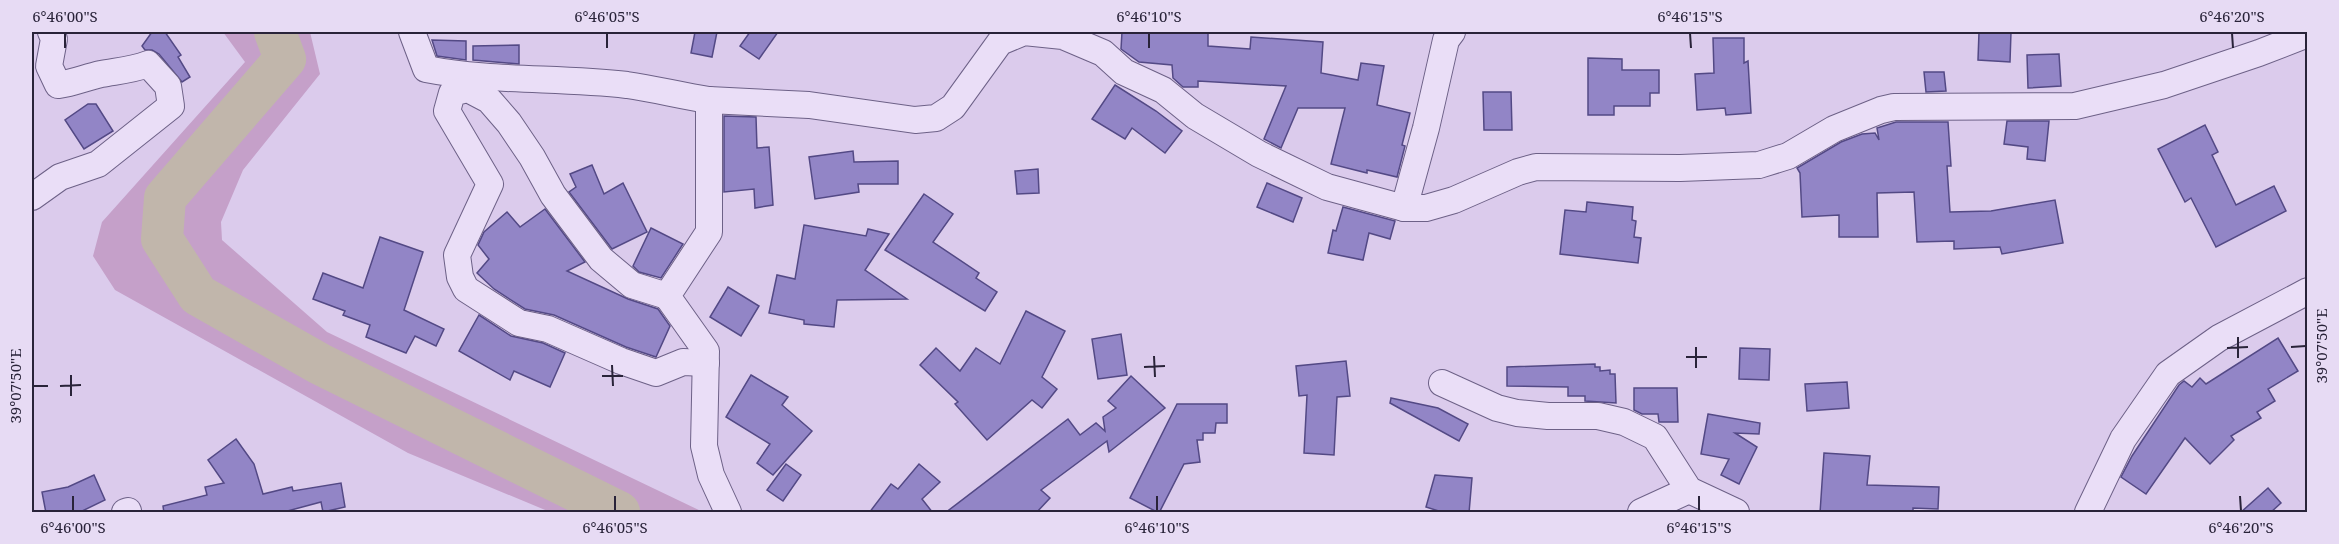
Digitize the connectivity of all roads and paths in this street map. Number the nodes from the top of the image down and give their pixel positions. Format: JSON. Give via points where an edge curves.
{"nodes":[{"id":1,"x":51,"y":32,"type":"edge"},
{"id":2,"x":412,"y":32,"type":"edge"},
{"id":3,"x":1452,"y":32,"type":"edge"},
{"id":4,"x":2307,"y":34,"type":"edge"},
{"id":5,"x":709,"y":99,"type":"junction"},
{"id":6,"x":32,"y":197,"type":"edge"},
{"id":7,"x":1404,"y":208,"type":"junction"},
{"id":8,"x":2307,"y":291,"type":"edge"},
{"id":9,"x":667,"y":296,"type":"junction"},
{"id":10,"x":706,"y":363,"type":"junction"},
{"id":11,"x":1442,"y":383,"type":"dead end"},
{"id":12,"x":1689,"y":490,"type":"junction"},
{"id":13,"x":728,"y":513,"type":"edge"},
{"id":14,"x":1641,"y":513,"type":"edge"},
{"id":15,"x":1736,"y":513,"type":"edge"},
{"id":16,"x":2088,"y":513,"type":"edge"}],
"edges":[{"from":1,"to":6,"type":"street","via":[[54,39],[49,66],[58,85],[148,64],[168,86],[171,106],[98,164],[60,177]]},
{"from":2,"to":5,"type":"street","via":[[426,69],[464,76],[627,85]]},
{"from":3,"to":7,"type":"street","via":[[1446,40]]},
{"from":4,"to":7,"type":"street","via":[[2164,85],[2075,106],[1894,107],[1857,118],[1788,156],[1759,165],[1536,167],[1454,200]]},
{"from":5,"to":7,"type":"street","via":[[809,105],[915,120],[936,118],[953,106],[1000,42],[1024,32],[1063,36],[1103,53],[1124,72],[1163,90],[1195,116],[1259,154],[1327,187]]},
{"from":5,"to":9,"type":"street","via":[[709,232]]},
{"from":8,"to":16,"type":"street","via":[[2219,338],[2168,374],[2123,439]]},
{"from":9,"to":10,"type":"street","via":[[706,351]]},
{"from":9,"to":10,"type":"street","via":[[632,285],[601,259],[553,195],[509,123],[489,100],[468,89],[452,93],[447,111],[490,184],[457,255],[466,289],[519,323],[548,328],[656,373],[683,362]]},
{"from":10,"to":13,"type":"street","via":[[704,446],[711,475]]},
{"from":11,"to":12,"type":"street","via":[[1517,413],[1598,416],[1624,422],[1655,437]]},
{"from":12,"to":14,"type":"street"},
{"from":12,"to":15,"type":"street"}]}
